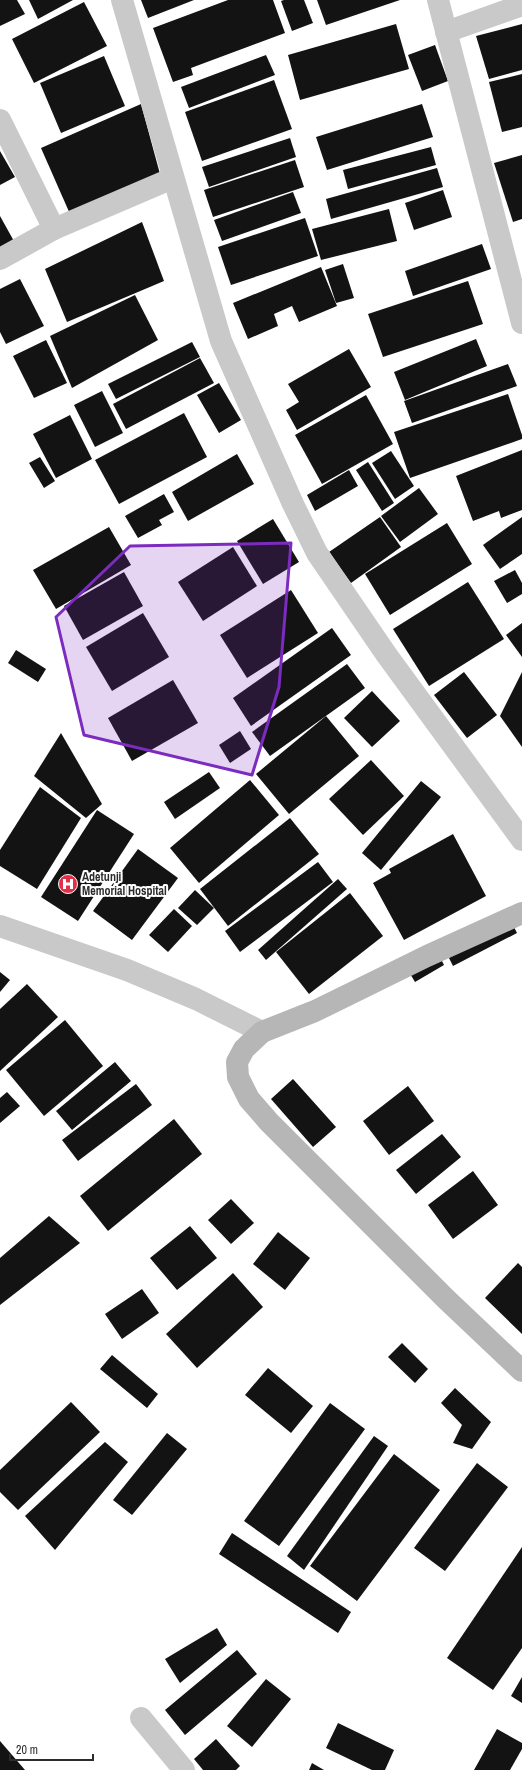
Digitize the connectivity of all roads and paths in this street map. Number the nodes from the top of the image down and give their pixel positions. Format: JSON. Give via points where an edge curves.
{"nodes":[{"id":1,"x":122,"y":0,"type":"edge"},
{"id":2,"x":438,"y":0,"type":"edge"},
{"id":3,"x":522,"y":5,"type":"edge"},
{"id":4,"x":446,"y":32,"type":"junction"},
{"id":5,"x":0,"y":120,"type":"edge"},
{"id":6,"x":173,"y":178,"type":"junction"},
{"id":7,"x":54,"y":229,"type":"junction"},
{"id":8,"x":0,"y":259,"type":"edge"},
{"id":9,"x":522,"y":323,"type":"edge"},
{"id":10,"x":522,"y":840,"type":"edge"},
{"id":11,"x":522,"y":913,"type":"edge"},
{"id":12,"x":0,"y":926,"type":"edge"},
{"id":13,"x":262,"y":1032,"type":"junction"},
{"id":14,"x":522,"y":1371,"type":"edge"},
{"id":15,"x":141,"y":1718,"type":"dead end"},
{"id":16,"x":184,"y":1770,"type":"edge"}],
"edges":[{"from":1,"to":6,"type":"street"},
{"from":2,"to":4,"type":"street"},
{"from":3,"to":4,"type":"street"},
{"from":4,"to":9,"type":"street"},
{"from":5,"to":7,"type":"street"},
{"from":6,"to":7,"type":"street"},
{"from":6,"to":10,"type":"street","via":[[221,341],[317,553],[386,654]]},
{"from":7,"to":8,"type":"street"},
{"from":11,"to":13,"type":"main road","via":[[293,1021]]},
{"from":12,"to":13,"type":"street","via":[[127,970],[196,999]]},
{"from":13,"to":14,"type":"main road","via":[[244,1049],[237,1062],[238,1076],[249,1099],[435,1288]]},
{"from":15,"to":16,"type":"street"}]}
